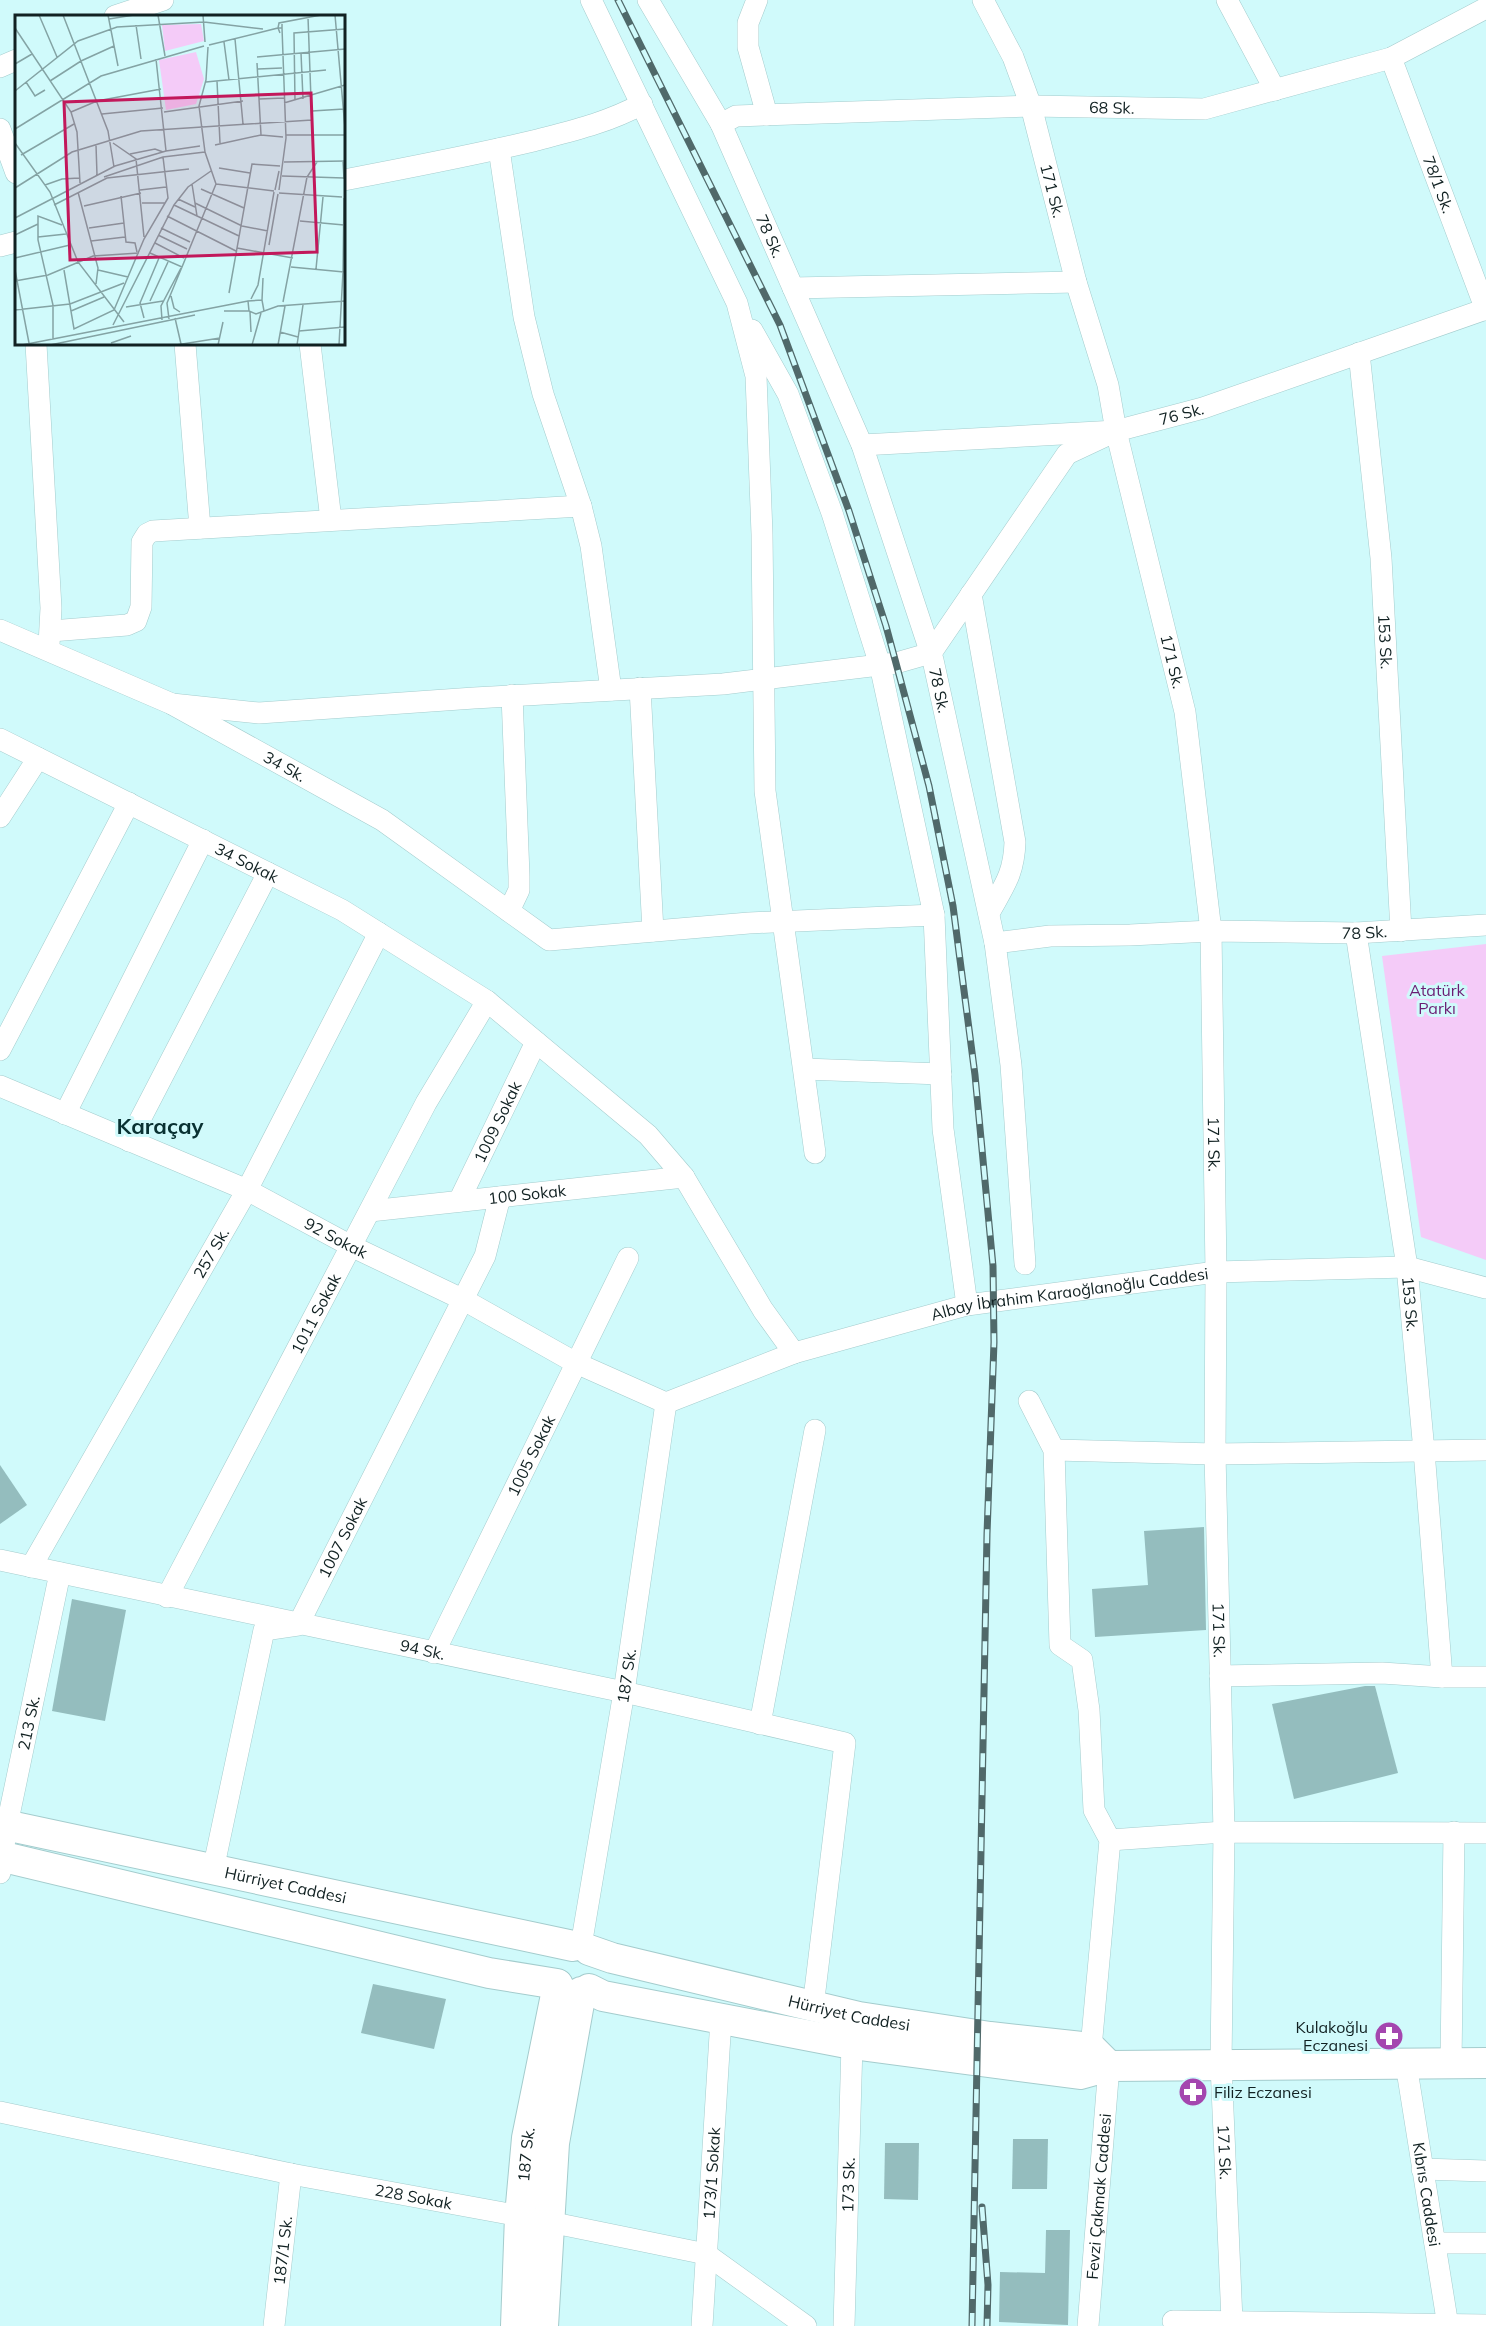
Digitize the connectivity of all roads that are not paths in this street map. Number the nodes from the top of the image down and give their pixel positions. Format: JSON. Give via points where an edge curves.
{"nodes":[{"id":1,"x":591,"y":0,"type":"edge"},
{"id":2,"x":648,"y":0,"type":"edge"},
{"id":3,"x":757,"y":0,"type":"edge"},
{"id":4,"x":983,"y":0,"type":"edge"},
{"id":5,"x":1227,"y":0,"type":"edge"},
{"id":6,"x":150,"y":2,"type":"edge"},
{"id":7,"x":1486,"y":8,"type":"edge"},
{"id":8,"x":118,"y":15,"type":"edge"},
{"id":9,"x":1391,"y":58,"type":"junction"},
{"id":10,"x":15,"y":60,"type":"edge"},
{"id":11,"x":0,"y":67,"type":"edge"},
{"id":12,"x":1275,"y":90,"type":"junction"},
{"id":13,"x":642,"y":104,"type":"junction"},
{"id":14,"x":1031,"y":106,"type":"junction"},
{"id":15,"x":767,"y":115,"type":"junction"},
{"id":16,"x":721,"y":124,"type":"junction"},
{"id":17,"x":0,"y":129,"type":"edge"},
{"id":18,"x":499,"y":149,"type":"junction"},
{"id":19,"x":15,"y":170,"type":"edge"},
{"id":20,"x":345,"y":180,"type":"edge"},
{"id":21,"x":15,"y":242,"type":"edge"},
{"id":22,"x":0,"y":246,"type":"edge"},
{"id":23,"x":1076,"y":282,"type":"junction"},
{"id":24,"x":793,"y":288,"type":"junction"},
{"id":25,"x":737,"y":303,"type":"junction"},
{"id":26,"x":1486,"y":309,"type":"edge"},
{"id":27,"x":36,"y":345,"type":"edge"},
{"id":28,"x":185,"y":345,"type":"edge"},
{"id":29,"x":310,"y":345,"type":"edge"},
{"id":30,"x":1359,"y":353,"type":"junction"},
{"id":31,"x":1116,"y":431,"type":"junction"},
{"id":32,"x":862,"y":445,"type":"junction"},
{"id":33,"x":581,"y":506,"type":"junction"},
{"id":34,"x":331,"y":520,"type":"junction"},
{"id":35,"x":200,"y":528,"type":"junction"},
{"id":36,"x":971,"y":594,"type":"junction"},
{"id":37,"x":0,"y":630,"type":"edge"},
{"id":38,"x":49,"y":641,"type":"junction"},
{"id":39,"x":931,"y":653,"type":"junction"},
{"id":40,"x":880,"y":665,"type":"junction"},
{"id":41,"x":764,"y":679,"type":"junction"},
{"id":42,"x":640,"y":688,"type":"junction"},
{"id":43,"x":611,"y":690,"type":"junction"},
{"id":44,"x":512,"y":695,"type":"junction"},
{"id":45,"x":172,"y":704,"type":"junction"},
{"id":46,"x":0,"y":739,"type":"edge"},
{"id":47,"x":38,"y":758,"type":"junction"},
{"id":48,"x":129,"y":803,"type":"junction"},
{"id":49,"x":0,"y":817,"type":"edge"},
{"id":50,"x":203,"y":840,"type":"junction"},
{"id":51,"x":268,"y":873,"type":"junction"},
{"id":52,"x":509,"y":911,"type":"junction"},
{"id":53,"x":988,"y":913,"type":"junction"},
{"id":54,"x":934,"y":915,"type":"junction"},
{"id":55,"x":784,"y":921,"type":"junction"},
{"id":56,"x":1486,"y":925,"type":"edge"},
{"id":57,"x":653,"y":931,"type":"junction"},
{"id":58,"x":1211,"y":931,"type":"junction"},
{"id":59,"x":1401,"y":931,"type":"junction"},
{"id":60,"x":379,"y":933,"type":"junction"},
{"id":61,"x":1356,"y":933,"type":"junction"},
{"id":62,"x":995,"y":943,"type":"junction"},
{"id":63,"x":487,"y":1001,"type":"junction"},
{"id":64,"x":536,"y":1042,"type":"junction"},
{"id":65,"x":0,"y":1050,"type":"edge"},
{"id":66,"x":804,"y":1069,"type":"junction"},
{"id":67,"x":941,"y":1074,"type":"junction"},
{"id":68,"x":0,"y":1086,"type":"edge"},
{"id":69,"x":65,"y":1114,"type":"junction"},
{"id":70,"x":129,"y":1141,"type":"junction"},
{"id":71,"x":815,"y":1153,"type":"dead end"},
{"id":72,"x":684,"y":1177,"type":"junction"},
{"id":73,"x":247,"y":1190,"type":"junction"},
{"id":74,"x":500,"y":1197,"type":"junction"},
{"id":75,"x":459,"y":1201,"type":"junction"},
{"id":76,"x":370,"y":1211,"type":"junction"},
{"id":77,"x":351,"y":1246,"type":"junction"},
{"id":78,"x":628,"y":1258,"type":"dead end"},
{"id":79,"x":1026,"y":1264,"type":"dead end"},
{"id":80,"x":1407,"y":1267,"type":"junction"},
{"id":81,"x":1216,"y":1272,"type":"junction"},
{"id":82,"x":1486,"y":1288,"type":"edge"},
{"id":83,"x":464,"y":1300,"type":"junction"},
{"id":84,"x":967,"y":1305,"type":"junction"},
{"id":85,"x":794,"y":1353,"type":"junction"},
{"id":86,"x":576,"y":1363,"type":"junction"},
{"id":87,"x":1029,"y":1401,"type":"dead end"},
{"id":88,"x":666,"y":1402,"type":"junction"},
{"id":89,"x":815,"y":1430,"type":"dead end"},
{"id":90,"x":1054,"y":1450,"type":"junction"},
{"id":91,"x":1486,"y":1450,"type":"edge"},
{"id":92,"x":1424,"y":1451,"type":"junction"},
{"id":93,"x":1215,"y":1454,"type":"junction"},
{"id":94,"x":0,"y":1560,"type":"edge"},
{"id":95,"x":31,"y":1567,"type":"junction"},
{"id":96,"x":60,"y":1573,"type":"junction"},
{"id":97,"x":167,"y":1597,"type":"junction"},
{"id":98,"x":298,"y":1624,"type":"junction"},
{"id":99,"x":434,"y":1653,"type":"junction"},
{"id":100,"x":1220,"y":1676,"type":"junction"},
{"id":101,"x":1442,"y":1677,"type":"junction"},
{"id":102,"x":1486,"y":1677,"type":"edge"},
{"id":103,"x":624,"y":1692,"type":"junction"},
{"id":104,"x":760,"y":1724,"type":"junction"},
{"id":105,"x":3,"y":1824,"type":"edge"},
{"id":106,"x":1224,"y":1832,"type":"junction"},
{"id":107,"x":1454,"y":1832,"type":"junction"},
{"id":108,"x":1486,"y":1833,"type":"edge"},
{"id":109,"x":1110,"y":1840,"type":"junction"},
{"id":110,"x":1,"y":1862,"type":"edge"},
{"id":111,"x":213,"y":1870,"type":"junction"},
{"id":112,"x":581,"y":1947,"type":"junction"},
{"id":113,"x":571,"y":1988,"type":"junction"},
{"id":114,"x":813,"y":2007,"type":"junction"},
{"id":115,"x":721,"y":2019,"type":"junction"},
{"id":116,"x":852,"y":2044,"type":"junction"},
{"id":117,"x":1100,"y":2057,"type":"junction"},
{"id":118,"x":1486,"y":2063,"type":"edge"},
{"id":119,"x":1221,"y":2064,"type":"junction"},
{"id":120,"x":1406,"y":2064,"type":"junction"},
{"id":121,"x":1451,"y":2064,"type":"junction"},
{"id":122,"x":0,"y":2112,"type":"edge"},
{"id":123,"x":1422,"y":2169,"type":"junction"},
{"id":124,"x":1486,"y":2171,"type":"edge"},
{"id":125,"x":291,"y":2174,"type":"junction"},
{"id":126,"x":534,"y":2219,"type":"junction"},
{"id":127,"x":1486,"y":2243,"type":"edge"},
{"id":128,"x":1434,"y":2244,"type":"junction"},
{"id":129,"x":706,"y":2254,"type":"junction"},
{"id":130,"x":1173,"y":2321,"type":"dead end"},
{"id":131,"x":1232,"y":2321,"type":"junction"},
{"id":132,"x":1319,"y":2324,"type":"edge"},
{"id":133,"x":1486,"y":2325,"type":"edge"},
{"id":134,"x":274,"y":2326,"type":"edge"},
{"id":135,"x":516,"y":2326,"type":"edge"},
{"id":136,"x":543,"y":2326,"type":"edge"},
{"id":137,"x":702,"y":2326,"type":"edge"},
{"id":138,"x":806,"y":2326,"type":"edge"},
{"id":139,"x":844,"y":2326,"type":"edge"},
{"id":140,"x":1088,"y":2326,"type":"edge"},
{"id":141,"x":1448,"y":2326,"type":"edge"}],
"edges":[{"from":1,"to":13,"type":"street"},
{"from":2,"to":16,"type":"street","name":"78 Sk."},
{"from":3,"to":15,"type":"street","via":[[748,23],[748,47]]},
{"from":4,"to":14,"type":"street","name":"171 Sk.","via":[[1013,57]]},
{"from":5,"to":12,"type":"street"},
{"from":6,"to":8,"type":"street"},
{"from":7,"to":9,"type":"street","name":"68 Sk."},
{"from":9,"to":12,"type":"street","name":"68 Sk."},
{"from":9,"to":26,"type":"street","name":"78/1 Sk."},
{"from":10,"to":11,"type":"street"},
{"from":12,"to":14,"type":"street","name":"68 Sk.","via":[[1204,109]]},
{"from":13,"to":18,"type":"street","via":[[589,127]]},
{"from":13,"to":25,"type":"street"},
{"from":14,"to":15,"type":"street","name":"68 Sk."},
{"from":14,"to":23,"type":"street","name":"171 Sk."},
{"from":15,"to":16,"type":"street","name":"68 Sk.","via":[[736,116]]},
{"from":16,"to":24,"type":"street","name":"78 Sk."},
{"from":17,"to":19,"type":"street"},
{"from":18,"to":20,"type":"street"},
{"from":18,"to":33,"type":"street","via":[[524,317],[543,394]]},
{"from":21,"to":22,"type":"street"},
{"from":23,"to":24,"type":"street"},
{"from":23,"to":31,"type":"street","name":"171 Sk.","via":[[1108,385]]},
{"from":24,"to":32,"type":"street","name":"78 Sk."},
{"from":25,"to":40,"type":"street","via":[[788,394],[832,513]]},
{"from":25,"to":41,"type":"street","via":[[756,376]]},
{"from":26,"to":30,"type":"street","name":"76 Sk."},
{"from":27,"to":38,"type":"street"},
{"from":28,"to":35,"type":"street"},
{"from":29,"to":34,"type":"street"},
{"from":30,"to":31,"type":"street","name":"76 Sk.","via":[[1203,408]]},
{"from":30,"to":59,"type":"street","name":"153 Sk.","via":[[1382,558]]},
{"from":31,"to":32,"type":"street","name":"76 Sk."},
{"from":31,"to":36,"type":"street","via":[[1067,454]]},
{"from":31,"to":58,"type":"street","name":"171 Sk.","via":[[1185,712]]},
{"from":32,"to":39,"type":"street","name":"78 Sk."},
{"from":33,"to":34,"type":"street"},
{"from":33,"to":43,"type":"street","via":[[598,591]]},
{"from":34,"to":35,"type":"street"},
{"from":35,"to":38,"type":"street","via":[[153,531],[144,538],[141,612],[136,621]]},
{"from":36,"to":39,"type":"street"},
{"from":36,"to":53,"type":"street","via":[[1015,842],[1015,864]]},
{"from":37,"to":38,"type":"street","name":"34 Sk."},
{"from":38,"to":45,"type":"street","name":"34 Sk."},
{"from":39,"to":40,"type":"street"},
{"from":39,"to":53,"type":"street","name":"78 Sk."},
{"from":40,"to":41,"type":"street"},
{"from":40,"to":54,"type":"street"},
{"from":41,"to":42,"type":"street"},
{"from":41,"to":55,"type":"street","via":[[765,791]]},
{"from":42,"to":43,"type":"street"},
{"from":42,"to":57,"type":"street"},
{"from":43,"to":44,"type":"street"},
{"from":44,"to":45,"type":"street","via":[[259,713]]},
{"from":44,"to":52,"type":"street","via":[[519,890]]},
{"from":45,"to":52,"type":"street","name":"34 Sk.","via":[[382,820]]},
{"from":46,"to":47,"type":"street","name":"34 Sokak"},
{"from":47,"to":48,"type":"street","name":"34 Sokak"},
{"from":47,"to":49,"type":"street"},
{"from":48,"to":50,"type":"street","name":"34 Sokak"},
{"from":48,"to":65,"type":"street"},
{"from":50,"to":51,"type":"street","name":"34 Sokak"},
{"from":50,"to":69,"type":"street"},
{"from":51,"to":60,"type":"street","name":"34 Sokak"},
{"from":51,"to":70,"type":"street"},
{"from":52,"to":57,"type":"street","name":"34 Sk.","via":[[549,940]]},
{"from":53,"to":62,"type":"street","name":"78 Sk."},
{"from":54,"to":55,"type":"street"},
{"from":54,"to":67,"type":"street"},
{"from":55,"to":57,"type":"street"},
{"from":55,"to":66,"type":"street"},
{"from":56,"to":59,"type":"street","name":"78 Sk."},
{"from":58,"to":61,"type":"street","name":"78 Sk."},
{"from":58,"to":62,"type":"street","name":"78 Sk.","via":[[1050,936]]},
{"from":58,"to":81,"type":"street","name":"171 Sk."},
{"from":59,"to":61,"type":"street","name":"78 Sk."},
{"from":60,"to":63,"type":"street","name":"34 Sokak"},
{"from":60,"to":73,"type":"street","name":"257 Sk."},
{"from":61,"to":80,"type":"street","name":"153 Sk."},
{"from":62,"to":79,"type":"street","via":[[1011,1065]]},
{"from":63,"to":64,"type":"street","name":"34 Sokak"},
{"from":63,"to":76,"type":"street","name":"1011 Sokak","via":[[426,1103]]},
{"from":64,"to":72,"type":"street","name":"34 Sokak","via":[[648,1135]]},
{"from":64,"to":75,"type":"street","name":"1009 Sokak"},
{"from":66,"to":67,"type":"street"},
{"from":66,"to":71,"type":"street"},
{"from":67,"to":84,"type":"street","via":[[943,1129]]},
{"from":68,"to":69,"type":"street","name":"92 Sokak"},
{"from":69,"to":70,"type":"street","name":"92 Sokak"},
{"from":70,"to":73,"type":"street","name":"92 Sokak"},
{"from":72,"to":74,"type":"street","name":"100 Sokak"},
{"from":72,"to":85,"type":"street","name":"34 Sokak","via":[[763,1310]]},
{"from":73,"to":77,"type":"street","name":"92 Sokak"},
{"from":73,"to":95,"type":"street","name":"257 Sk."},
{"from":74,"to":75,"type":"street","name":"100 Sokak"},
{"from":74,"to":83,"type":"street","name":"1007 Sokak","via":[[485,1256]]},
{"from":75,"to":76,"type":"street","name":"100 Sokak"},
{"from":76,"to":77,"type":"street","name":"1011 Sokak"},
{"from":77,"to":83,"type":"street","name":"92 Sokak"},
{"from":77,"to":97,"type":"street","name":"1011 Sokak"},
{"from":78,"to":86,"type":"street","name":"1005 Sokak"},
{"from":80,"to":81,"type":"street","name":"Albay İbrahim Karaoğlanoğlu Caddesi"},
{"from":80,"to":82,"type":"street","name":"Albay İbrahim Karaoğlanoğlu Caddesi"},
{"from":80,"to":92,"type":"street","name":"153 Sk."},
{"from":81,"to":84,"type":"street","name":"Albay İbrahim Karaoğlanoğlu Caddesi"},
{"from":81,"to":93,"type":"street","name":"171 Sk."},
{"from":83,"to":86,"type":"street","name":"92 Sokak"},
{"from":83,"to":98,"type":"street","name":"1007 Sokak"},
{"from":84,"to":85,"type":"street","name":"Albay İbrahim Karaoğlanoğlu Caddesi"},
{"from":85,"to":88,"type":"street","name":"Albay İbrahim Karaoğlanoğlu Caddesi"},
{"from":86,"to":88,"type":"street","name":"92 Sokak"},
{"from":86,"to":99,"type":"street","name":"1005 Sokak"},
{"from":87,"to":90,"type":"street"},
{"from":88,"to":103,"type":"street","name":"187 Sk."},
{"from":89,"to":104,"type":"street"},
{"from":90,"to":93,"type":"street"},
{"from":90,"to":109,"type":"street","via":[[1060,1645],[1082,1660],[1094,1810]]},
{"from":91,"to":92,"type":"street"},
{"from":92,"to":93,"type":"street"},
{"from":92,"to":101,"type":"street","name":"153 Sk."},
{"from":93,"to":100,"type":"street","name":"171 Sk."},
{"from":94,"to":95,"type":"street","name":"94 Sk."},
{"from":95,"to":96,"type":"street","name":"94 Sk."},
{"from":96,"to":97,"type":"street","name":"94 Sk."},
{"from":96,"to":105,"type":"street","name":"213 Sk."},
{"from":97,"to":98,"type":"street","name":"94 Sk."},
{"from":98,"to":99,"type":"street","name":"94 Sk."},
{"from":98,"to":111,"type":"street","via":[[264,1630]]},
{"from":99,"to":103,"type":"street","name":"94 Sk."},
{"from":100,"to":101,"type":"street","via":[[1382,1672]]},
{"from":100,"to":106,"type":"street","name":"171 Sk."},
{"from":101,"to":102,"type":"street"},
{"from":103,"to":104,"type":"street","name":"94 Sk."},
{"from":103,"to":112,"type":"street","name":"187 Sk."},
{"from":104,"to":114,"type":"street","name":"94 Sk.","via":[[845,1743]]},
{"from":105,"to":110,"type":"street","name":"213 Sk."},
{"from":105,"to":111,"type":"main road","name":"Hürriyet Caddesi"},
{"from":106,"to":107,"type":"street"},
{"from":106,"to":109,"type":"street"},
{"from":106,"to":119,"type":"street","name":"171 Sk."},
{"from":107,"to":108,"type":"street"},
{"from":107,"to":121,"type":"street"},
{"from":109,"to":117,"type":"street"},
{"from":110,"to":113,"type":"main road","name":"Hürriyet Caddesi","via":[[489,1973]]},
{"from":111,"to":112,"type":"main road","name":"Hürriyet Caddesi"},
{"from":112,"to":113,"type":"main road","via":[[559,1953],[552,1968]]},
{"from":112,"to":113,"type":"main road","via":[[594,1955],[599,1969],[595,1984]]},
{"from":112,"to":114,"type":"main road","name":"Hürriyet Caddesi"},
{"from":113,"to":115,"type":"main road","name":"Hürriyet Caddesi"},
{"from":113,"to":126,"type":"main road","name":"187 Sk.","via":[[527,2138]]},
{"from":114,"to":117,"type":"main road","name":"Hürriyet Caddesi"},
{"from":115,"to":116,"type":"main road","name":"Hürriyet Caddesi"},
{"from":115,"to":129,"type":"street","name":"173/1 Sokak"},
{"from":116,"to":117,"type":"main road","name":"Hürriyet Caddesi","via":[[1080,2074]]},
{"from":116,"to":139,"type":"street","name":"173 Sk."},
{"from":117,"to":119,"type":"main road","name":"Hürriyet Caddesi"},
{"from":117,"to":140,"type":"street","name":"Fevzi Çakmak Caddesi"},
{"from":118,"to":121,"type":"main road","name":"Hürriyet Caddesi"},
{"from":119,"to":120,"type":"main road","name":"Hürriyet Caddesi"},
{"from":119,"to":131,"type":"street","name":"171 Sk."},
{"from":120,"to":121,"type":"main road","name":"Hürriyet Caddesi"},
{"from":120,"to":123,"type":"street","name":"Kıbrıs Caddesi"},
{"from":122,"to":125,"type":"street","name":"228 Sokak"},
{"from":123,"to":124,"type":"street"},
{"from":123,"to":128,"type":"street","name":"Kıbrıs Caddesi"},
{"from":125,"to":126,"type":"street","name":"228 Sokak"},
{"from":125,"to":134,"type":"street","name":"187/1 Sk."},
{"from":126,"to":129,"type":"street","name":"228 Sokak"},
{"from":126,"to":135,"type":"main road","name":"187 Sk."},
{"from":126,"to":136,"type":"main road","name":"187 Sk."},
{"from":127,"to":128,"type":"street"},
{"from":128,"to":141,"type":"street","name":"Kıbrıs Caddesi"},
{"from":129,"to":137,"type":"street","name":"173/1 Sokak"},
{"from":129,"to":138,"type":"street","name":"228 Sokak"},
{"from":130,"to":131,"type":"street"},
{"from":131,"to":132,"type":"street"},
{"from":132,"to":141,"type":"street"},
{"from":133,"to":141,"type":"street"}]}
